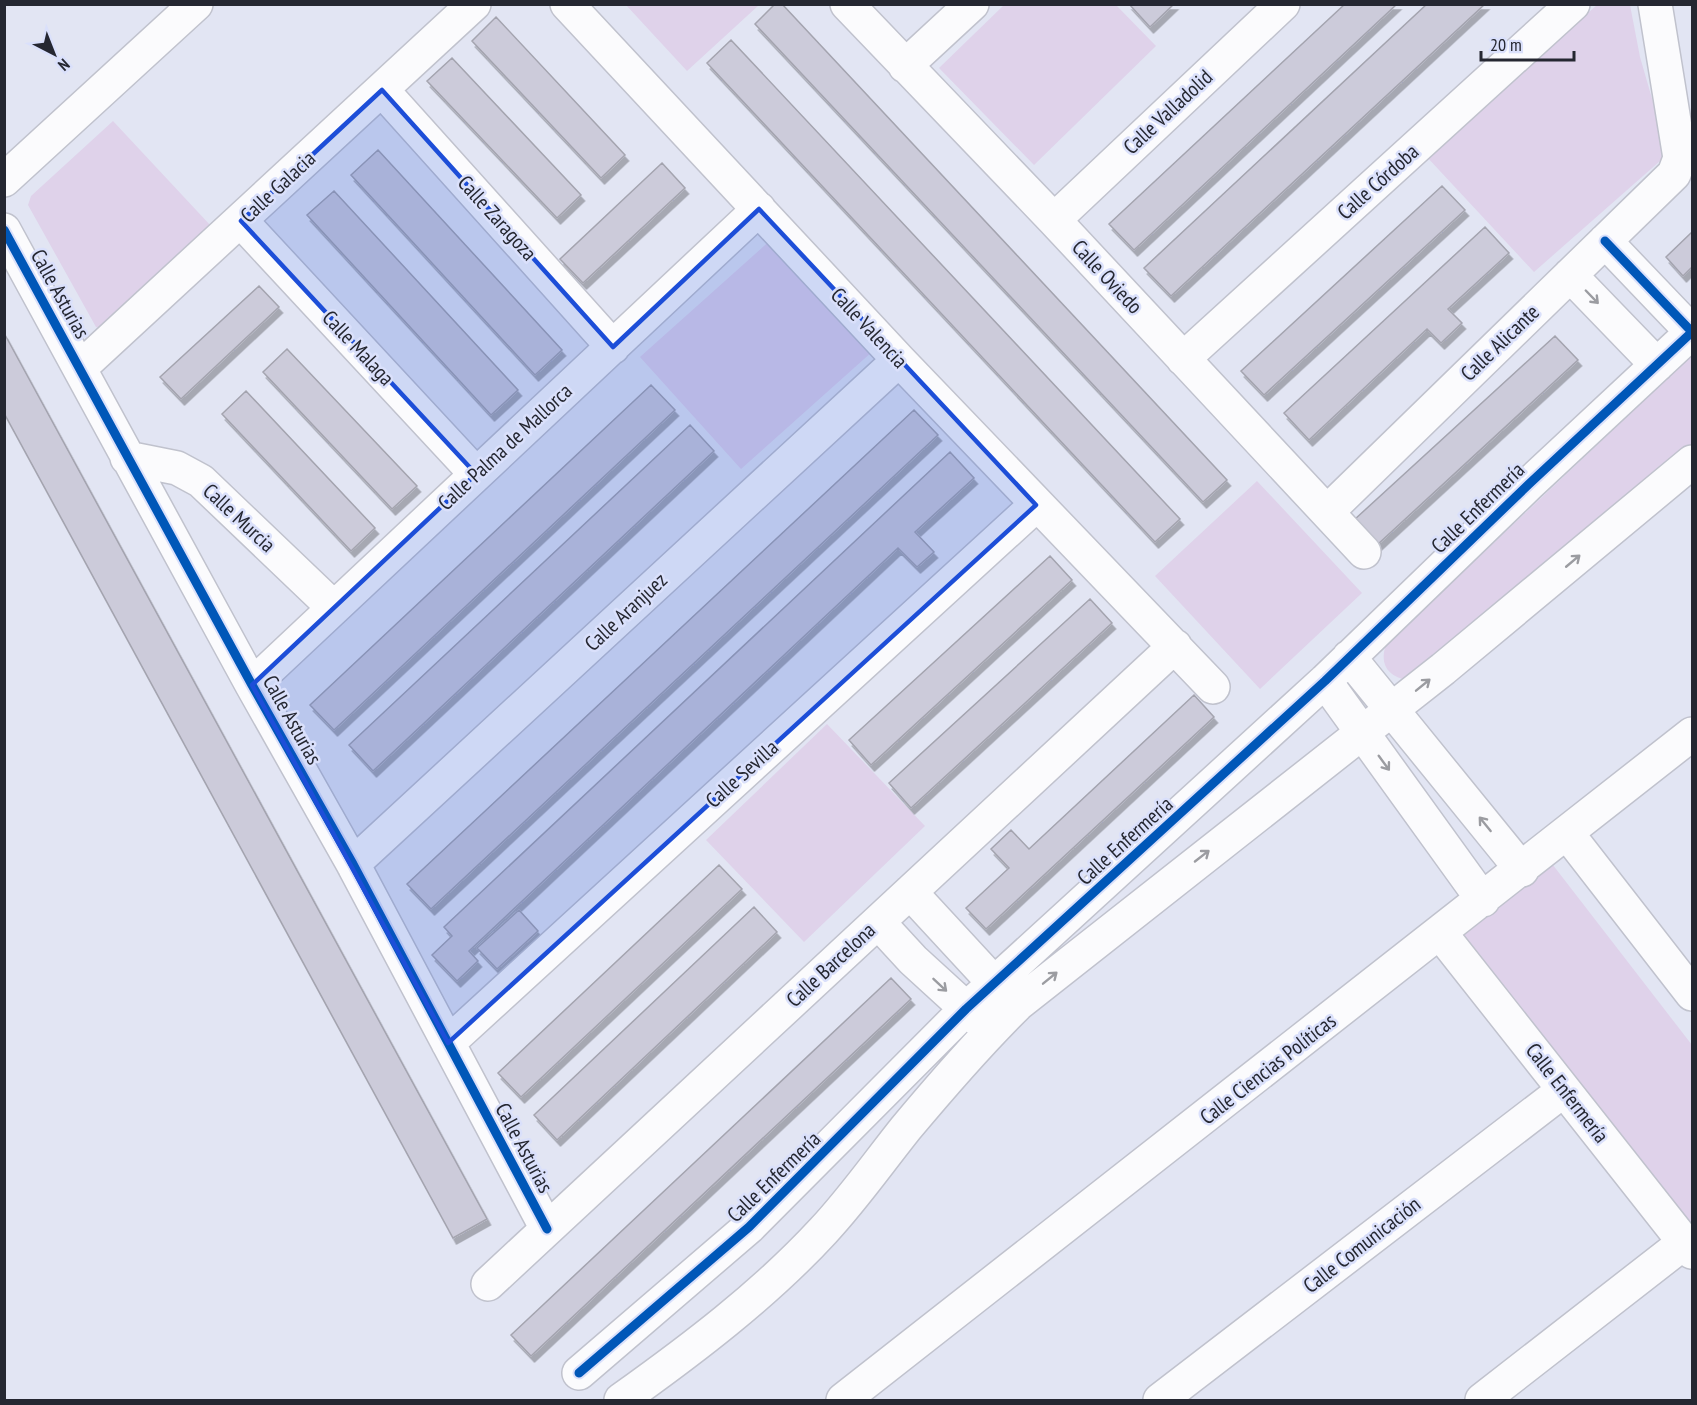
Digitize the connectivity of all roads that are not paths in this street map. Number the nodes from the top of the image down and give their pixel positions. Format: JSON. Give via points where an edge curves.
{"nodes":[{"id":1,"x":196,"y":4,"type":"edge"},
{"id":2,"x":474,"y":4,"type":"edge"},
{"id":3,"x":567,"y":4,"type":"edge"},
{"id":4,"x":847,"y":4,"type":"edge"},
{"id":5,"x":972,"y":4,"type":"edge"},
{"id":6,"x":1282,"y":4,"type":"edge"},
{"id":7,"x":1573,"y":4,"type":"edge"},
{"id":8,"x":1655,"y":4,"type":"edge"},
{"id":9,"x":906,"y":66,"type":"junction"},
{"id":10,"x":382,"y":90,"type":"junction"},
{"id":11,"x":4,"y":180,"type":"edge"},
{"id":12,"x":759,"y":209,"type":"junction"},
{"id":13,"x":1054,"y":220,"type":"junction"},
{"id":14,"x":241,"y":221,"type":"junction"},
{"id":15,"x":4,"y":230,"type":"edge"},
{"id":16,"x":1605,"y":241,"type":"junction"},
{"id":17,"x":1570,"y":275,"type":"junction"},
{"id":18,"x":1692,"y":332,"type":"edge"},
{"id":19,"x":613,"y":347,"type":"junction"},
{"id":20,"x":1183,"y":359,"type":"junction"},
{"id":21,"x":898,"y":360,"type":"junction"},
{"id":22,"x":1657,"y":365,"type":"junction"},
{"id":23,"x":80,"y":368,"type":"junction"},
{"id":24,"x":127,"y":458,"type":"junction"},
{"id":25,"x":1692,"y":462,"type":"edge"},
{"id":26,"x":476,"y":474,"type":"junction"},
{"id":27,"x":1036,"y":505,"type":"junction"},
{"id":28,"x":1327,"y":512,"type":"junction"},
{"id":29,"x":1364,"y":552,"type":"dead end"},
{"id":30,"x":334,"y":608,"type":"junction"},
{"id":31,"x":1175,"y":646,"type":"junction"},
{"id":32,"x":1349,"y":657,"type":"junction"},
{"id":33,"x":1325,"y":681,"type":"junction"},
{"id":34,"x":252,"y":685,"type":"junction"},
{"id":35,"x":1213,"y":687,"type":"dead end"},
{"id":36,"x":1392,"y":709,"type":"junction"},
{"id":37,"x":1363,"y":733,"type":"junction"},
{"id":38,"x":1692,"y":734,"type":"edge"},
{"id":39,"x":1567,"y":833,"type":"junction"},
{"id":40,"x":353,"y":864,"type":"junction"},
{"id":41,"x":1522,"y":870,"type":"junction"},
{"id":42,"x":910,"y":892,"type":"junction"},
{"id":43,"x":1483,"y":900,"type":"junction"},
{"id":44,"x":878,"y":922,"type":"junction"},
{"id":45,"x":1441,"y":934,"type":"junction"},
{"id":46,"x":1689,"y":984,"type":"edge"},
{"id":47,"x":1007,"y":993,"type":"junction"},
{"id":48,"x":966,"y":1009,"type":"junction"},
{"id":49,"x":991,"y":1031,"type":"junction"},
{"id":50,"x":448,"y":1043,"type":"junction"},
{"id":51,"x":1564,"y":1090,"type":"junction"},
{"id":52,"x":547,"y":1229,"type":"junction"},
{"id":53,"x":1689,"y":1247,"type":"edge"},
{"id":54,"x":488,"y":1284,"type":"dead end"},
{"id":55,"x":579,"y":1373,"type":"dead end"},
{"id":56,"x":621,"y":1401,"type":"edge"},
{"id":57,"x":843,"y":1401,"type":"edge"},
{"id":58,"x":1160,"y":1401,"type":"edge"},
{"id":59,"x":1482,"y":1401,"type":"edge"}],
"edges":[{"from":1,"to":11,"type":"street"},
{"from":2,"to":10,"type":"street","name":"Calle Galacia"},
{"from":3,"to":12,"type":"street","name":"Calle Valencia"},
{"from":4,"to":9,"type":"street","name":"Calle Oviedo"},
{"from":5,"to":9,"type":"street"},
{"from":6,"to":13,"type":"street","name":"Calle Valladolid"},
{"from":7,"to":20,"type":"street","name":"Calle Córdoba"},
{"from":8,"to":16,"type":"street","name":"Calle Alicante","via":[[1680,158],[1674,174]]},
{"from":9,"to":13,"type":"street","name":"Calle Oviedo"},
{"from":10,"to":14,"type":"street","name":"Calle Galacia"},
{"from":10,"to":19,"type":"street","name":"Calle Zaragoza"},
{"from":12,"to":19,"type":"street","name":"Calle Palma de Mallorca"},
{"from":12,"to":21,"type":"street","name":"Calle Valencia"},
{"from":13,"to":20,"type":"street","name":"Calle Oviedo"},
{"from":14,"to":23,"type":"street","name":"Calle Galacia"},
{"from":14,"to":26,"type":"street","name":"Calle Malaga"},
{"from":15,"to":23,"type":"street","name":"Calle Asturias"},
{"from":16,"to":17,"type":"street","name":"Calle Alicante"},
{"from":16,"to":18,"type":"street"},
{"from":17,"to":22,"type":"street","one_way":true},
{"from":17,"to":28,"type":"street","name":"Calle Alicante"},
{"from":18,"to":22,"type":"street","name":"Calle Enfermería"},
{"from":19,"to":26,"type":"street","name":"Calle Palma de Mallorca"},
{"from":20,"to":28,"type":"street","name":"Calle Oviedo"},
{"from":21,"to":27,"type":"street","name":"Calle Valencia"},
{"from":21,"to":40,"type":"street","name":"Calle Aranjuez"},
{"from":22,"to":32,"type":"street","name":"Calle Enfermería"},
{"from":23,"to":24,"type":"street","name":"Calle Asturias"},
{"from":24,"to":30,"type":"street","name":"Calle Murcia","via":[[177,468],[201,481]]},
{"from":24,"to":34,"type":"street","name":"Calle Asturias"},
{"from":36,"to":25,"type":"street","name":"Calle Enfermería","one_way":true},
{"from":26,"to":30,"type":"street","name":"Calle Palma de Mallorca"},
{"from":27,"to":31,"type":"street","name":"Calle Valencia"},
{"from":27,"to":50,"type":"street","name":"Calle Sevilla"},
{"from":28,"to":29,"type":"street","name":"Calle Oviedo"},
{"from":30,"to":34,"type":"street","name":"Calle Palma de Mallorca"},
{"from":31,"to":35,"type":"street","name":"Calle Valencia"},
{"from":31,"to":42,"type":"street","name":"Calle Barcelona"},
{"from":32,"to":33,"type":"street","name":"Calle Enfermería"},
{"from":32,"to":36,"type":"street"},
{"from":33,"to":37,"type":"street"},
{"from":33,"to":47,"type":"street","name":"Calle Enfermería"},
{"from":34,"to":40,"type":"street","name":"Calle Asturias"},
{"from":36,"to":37,"type":"street","name":"Calle Enfermería"},
{"from":41,"to":36,"type":"street","one_way":true},
{"from":37,"to":43,"type":"street","one_way":true},
{"from":47,"to":37,"type":"street","name":"Calle Enfermería","one_way":true,"via":[[1179,874]]},
{"from":38,"to":39,"type":"street","name":"Calle Ciencias Políticas"},
{"from":39,"to":41,"type":"street","name":"Calle Ciencias Políticas"},
{"from":39,"to":46,"type":"street"},
{"from":40,"to":50,"type":"street","name":"Calle Asturias"},
{"from":41,"to":43,"type":"street","name":"Calle Ciencias Políticas"},
{"from":42,"to":44,"type":"street","name":"Calle Barcelona"},
{"from":42,"to":47,"type":"street"},
{"from":43,"to":45,"type":"street","name":"Calle Ciencias Políticas"},
{"from":44,"to":48,"type":"street","one_way":true},
{"from":44,"to":52,"type":"street","name":"Calle Barcelona"},
{"from":45,"to":51,"type":"street","name":"Calle Enfermería"},
{"from":45,"to":57,"type":"street","name":"Calle Ciencias Políticas"},
{"from":47,"to":48,"type":"street","name":"Calle Enfermería"},
{"from":47,"to":49,"type":"street","name":"Calle Enfermería"},
{"from":48,"to":49,"type":"street"},
{"from":48,"to":55,"type":"street","name":"Calle Enfermería","via":[[749,1227]]},
{"from":49,"to":56,"type":"street","name":"Calle Enfermería","via":[[906,1129],[868,1180],[775,1279]]},
{"from":50,"to":52,"type":"street","name":"Calle Asturias"},
{"from":51,"to":53,"type":"street","name":"Calle Enfermería"},
{"from":51,"to":58,"type":"street","name":"Calle Comunicación"},
{"from":52,"to":54,"type":"street","name":"Calle Barcelona"},
{"from":53,"to":59,"type":"street"}]}
